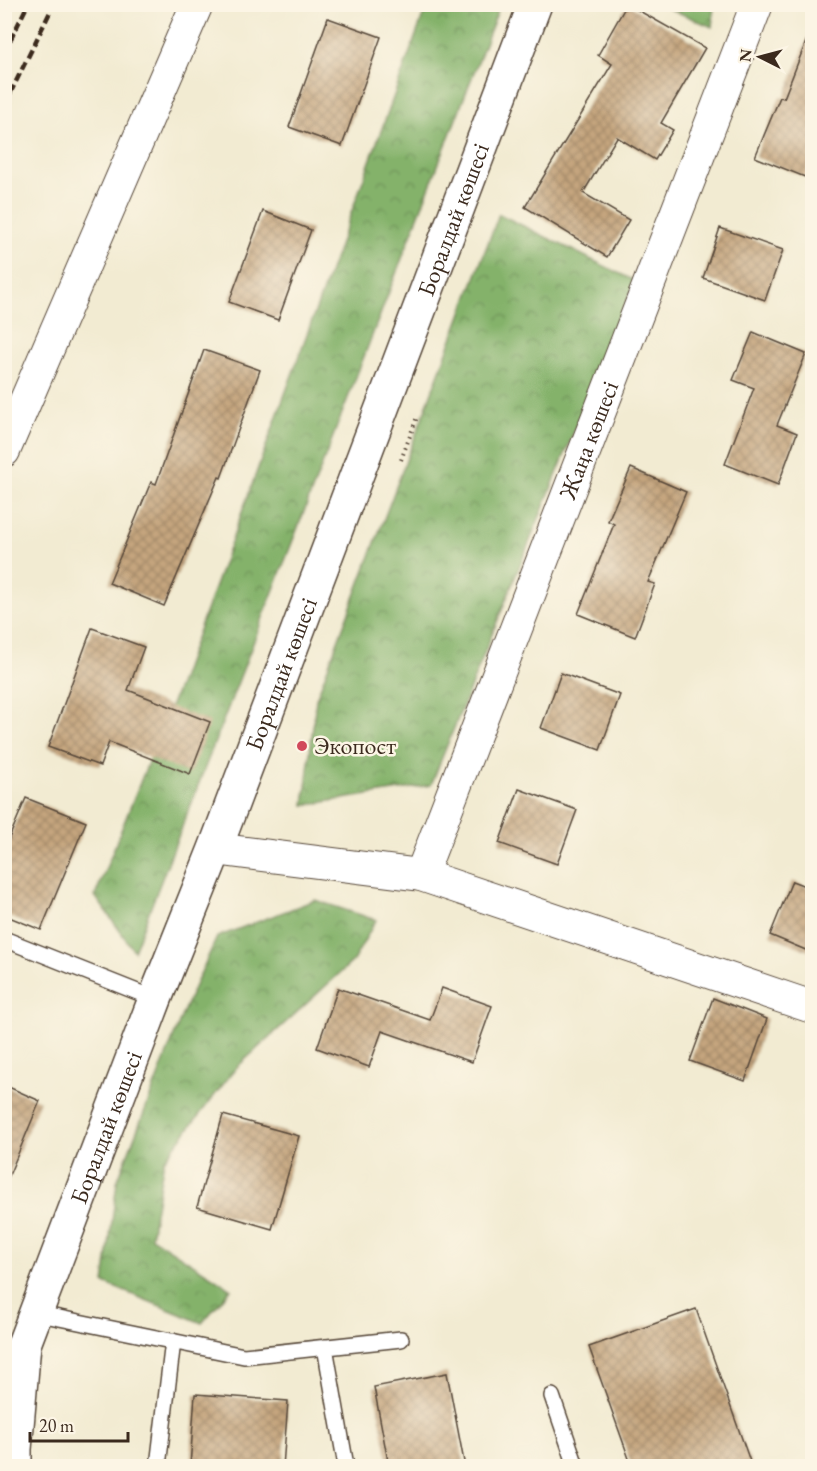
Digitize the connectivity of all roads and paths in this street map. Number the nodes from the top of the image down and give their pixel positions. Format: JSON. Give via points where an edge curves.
{"nodes":[{"id":1,"x":197,"y":4,"type":"edge"},
{"id":2,"x":535,"y":4,"type":"edge"},
{"id":3,"x":757,"y":4,"type":"edge"},
{"id":4,"x":4,"y":451,"type":"edge"},
{"id":5,"x":214,"y":849,"type":"junction"},
{"id":6,"x":421,"y":875,"type":"junction"},
{"id":7,"x":4,"y":939,"type":"edge"},
{"id":8,"x":155,"y":999,"type":"junction"},
{"id":9,"x":813,"y":1007,"type":"edge"},
{"id":10,"x":35,"y":1313,"type":"junction"},
{"id":11,"x":401,"y":1339,"type":"dead end"},
{"id":12,"x":173,"y":1341,"type":"junction"},
{"id":13,"x":324,"y":1347,"type":"junction"},
{"id":14,"x":552,"y":1396,"type":"dead end"},
{"id":15,"x":15,"y":1467,"type":"edge"},
{"id":16,"x":158,"y":1467,"type":"edge"},
{"id":17,"x":346,"y":1467,"type":"edge"},
{"id":18,"x":576,"y":1467,"type":"edge"}],
"edges":[{"from":1,"to":4,"type":"street"},
{"from":2,"to":5,"type":"main road","name":"Боралдай көшесі"},
{"from":3,"to":6,"type":"street","name":"Жаңа көшесі"},
{"from":5,"to":6,"type":"street"},
{"from":5,"to":8,"type":"main road","name":"Боралдай көшесі"},
{"from":6,"to":9,"type":"street"},
{"from":7,"to":8,"type":"lane"},
{"from":8,"to":10,"type":"main road","name":"Боралдай көшесі"},
{"from":10,"to":12,"type":"lane"},
{"from":10,"to":15,"type":"main road","name":"Боралдай көшесі","via":[[24,1344]]},
{"from":11,"to":13,"type":"lane"},
{"from":12,"to":13,"type":"lane","via":[[244,1356]]},
{"from":12,"to":16,"type":"lane"},
{"from":13,"to":17,"type":"lane"},
{"from":14,"to":18,"type":"lane"}]}
